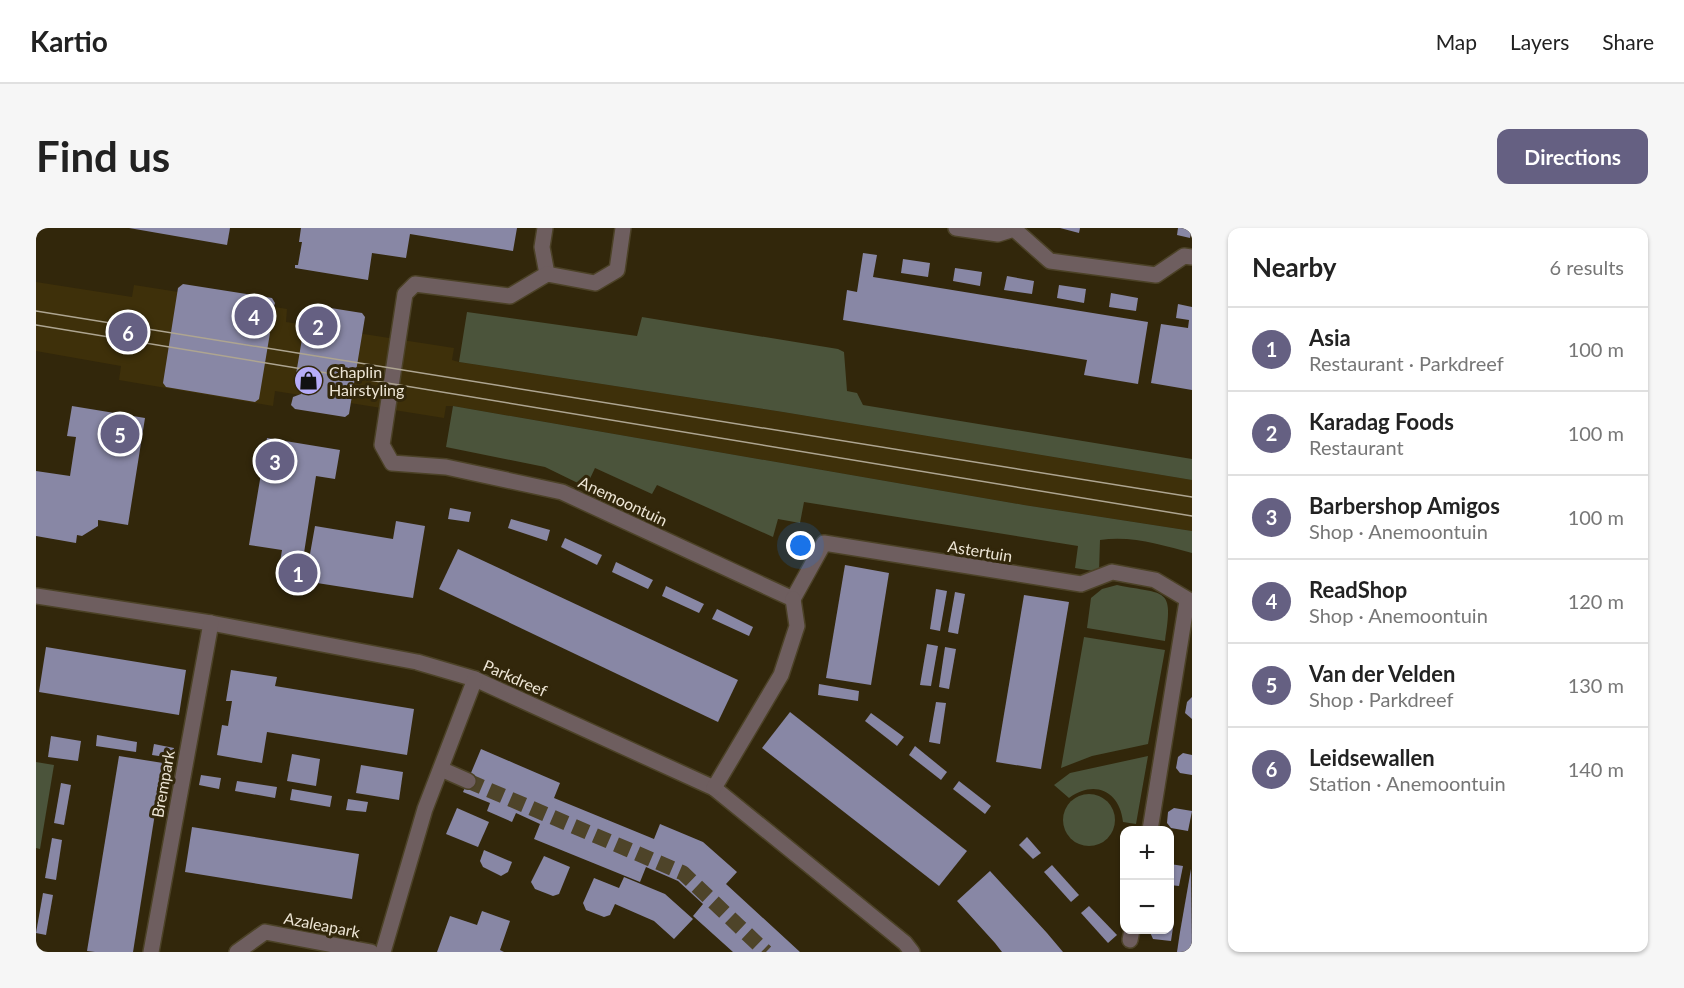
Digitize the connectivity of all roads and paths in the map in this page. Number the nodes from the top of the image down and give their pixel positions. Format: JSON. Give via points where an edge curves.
{"nodes":[{"id":1,"x":545,"y":228,"type":"edge"},
{"id":2,"x":623,"y":228,"type":"edge"},
{"id":3,"x":956,"y":228,"type":"edge"},
{"id":4,"x":1014,"y":228,"type":"edge"},
{"id":5,"x":1192,"y":257,"type":"edge"},
{"id":6,"x":547,"y":274,"type":"junction"},
{"id":7,"x":36,"y":596,"type":"edge"},
{"id":8,"x":793,"y":599,"type":"junction"},
{"id":9,"x":1190,"y":602,"type":"edge"},
{"id":10,"x":211,"y":622,"type":"junction"},
{"id":11,"x":475,"y":679,"type":"junction"},
{"id":12,"x":441,"y":769,"type":"junction"},
{"id":13,"x":468,"y":781,"type":"tunnel mouth"},
{"id":14,"x":714,"y":788,"type":"junction"},
{"id":15,"x":1151,"y":826,"type":"edge"},
{"id":16,"x":904,"y":949,"type":"edge"},
{"id":17,"x":151,"y":952,"type":"edge"},
{"id":18,"x":237,"y":952,"type":"edge"},
{"id":19,"x":371,"y":952,"type":"edge"},
{"id":20,"x":382,"y":952,"type":"edge"}],
"edges":[{"from":1,"to":6,"type":"street","via":[[542,248]]},
{"from":2,"to":6,"type":"street","via":[[617,270],[595,283]]},
{"from":3,"to":4,"type":"street","via":[[998,234]]},
{"from":4,"to":5,"type":"street","via":[[1050,261],[1156,275],[1184,256]]},
{"from":6,"to":8,"type":"street","name":"Anemoontuin","via":[[510,296],[415,284],[405,294],[382,445],[392,463],[446,466],[562,492]]},
{"from":7,"to":10,"type":"street","name":"Parkdreef"},
{"from":8,"to":9,"type":"street","name":"Astertuin","via":[[824,543],[1082,584],[1112,572],[1155,580]]},
{"from":8,"to":14,"type":"street","via":[[797,626],[781,675]]},
{"from":9,"to":15,"type":"street","name":"Astertuin"},
{"from":10,"to":11,"type":"street","name":"Parkdreef","via":[[417,662]]},
{"from":10,"to":17,"type":"street","name":"Brempark"},
{"from":11,"to":12,"type":"street"},
{"from":11,"to":14,"type":"street","name":"Parkdreef"},
{"from":12,"to":13,"type":"street"},
{"from":12,"to":20,"type":"street"},
{"from":14,"to":16,"type":"street","name":"Parkdreef"},
{"from":18,"to":19,"type":"street","name":"Azaleapark","via":[[265,932]]}]}
